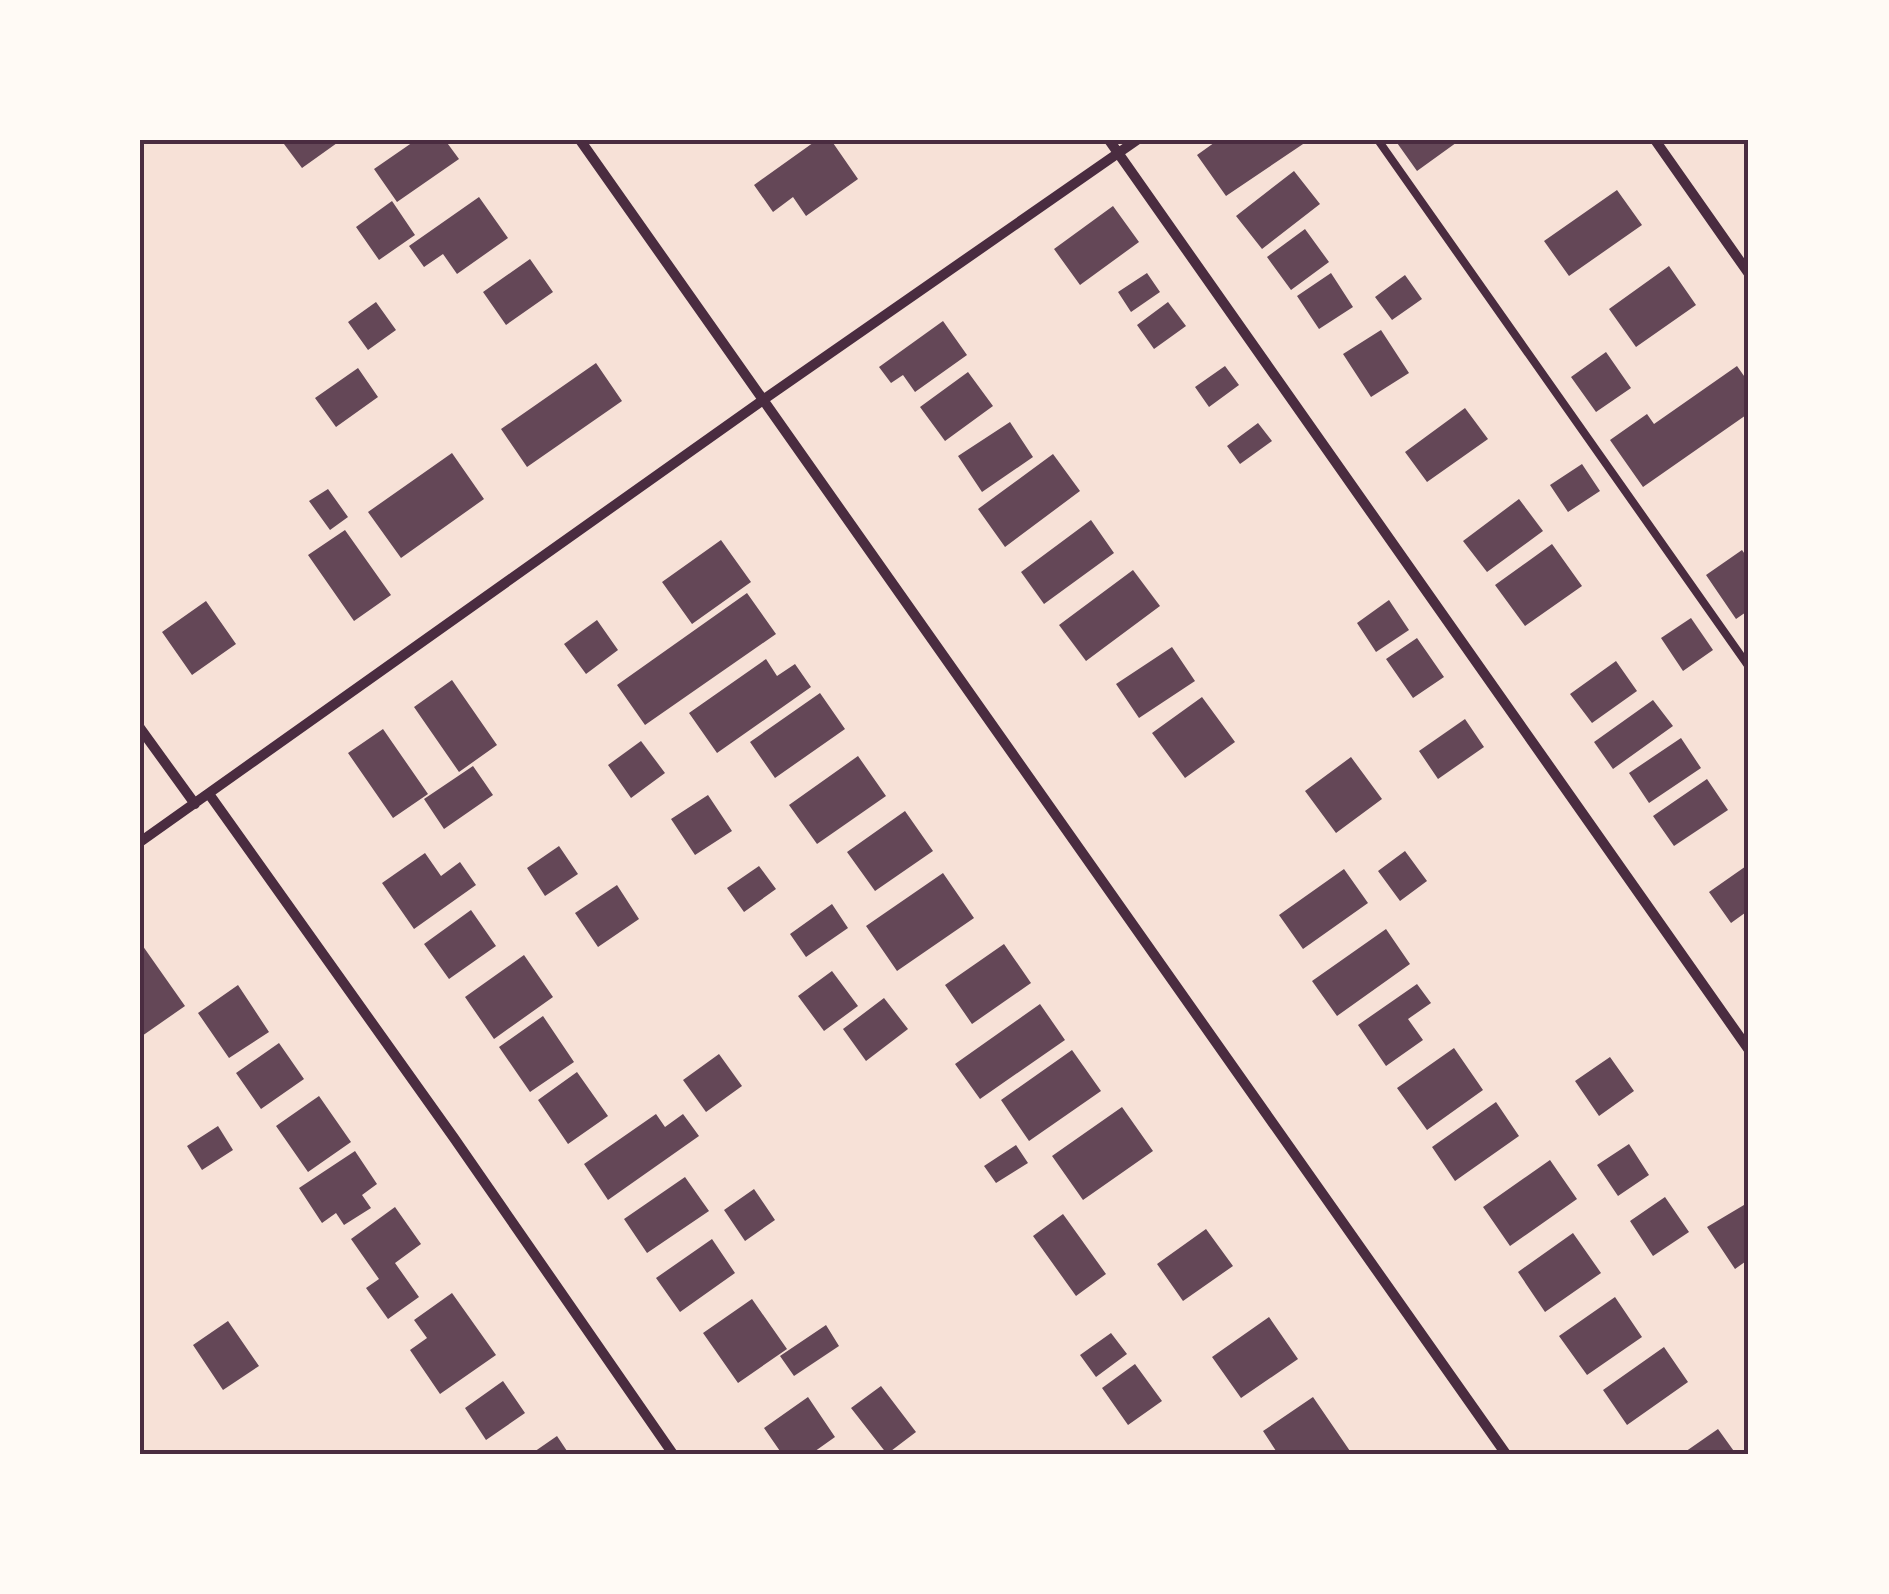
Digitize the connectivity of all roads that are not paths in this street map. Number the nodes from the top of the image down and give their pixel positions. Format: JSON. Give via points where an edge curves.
{"nodes":[{"id":1,"x":580,"y":140,"type":"edge"},
{"id":2,"x":1109,"y":140,"type":"edge"},
{"id":3,"x":1137,"y":140,"type":"edge"},
{"id":4,"x":1378,"y":140,"type":"edge"},
{"id":5,"x":1655,"y":140,"type":"edge"},
{"id":6,"x":1118,"y":154,"type":"junction"},
{"id":7,"x":1749,"y":274,"type":"edge"},
{"id":8,"x":764,"y":400,"type":"junction"},
{"id":9,"x":1749,"y":667,"type":"edge"},
{"id":10,"x":140,"y":728,"type":"edge"},
{"id":11,"x":209,"y":794,"type":"junction"},
{"id":12,"x":195,"y":804,"type":"junction"},
{"id":13,"x":140,"y":842,"type":"edge"},
{"id":14,"x":1749,"y":1050,"type":"edge"},
{"id":15,"x":673,"y":1454,"type":"edge"},
{"id":16,"x":1506,"y":1454,"type":"edge"}],
"edges":[{"from":1,"to":8,"type":"street"},
{"from":2,"to":6,"type":"street"},
{"from":3,"to":6,"type":"street"},
{"from":4,"to":9,"type":"lane"},
{"from":5,"to":7,"type":"street"},
{"from":6,"to":8,"type":"street"},
{"from":6,"to":14,"type":"street"},
{"from":8,"to":11,"type":"street"},
{"from":8,"to":16,"type":"street"},
{"from":10,"to":12,"type":"street"},
{"from":11,"to":12,"type":"street"},
{"from":11,"to":15,"type":"street"},
{"from":12,"to":13,"type":"street"}]}
